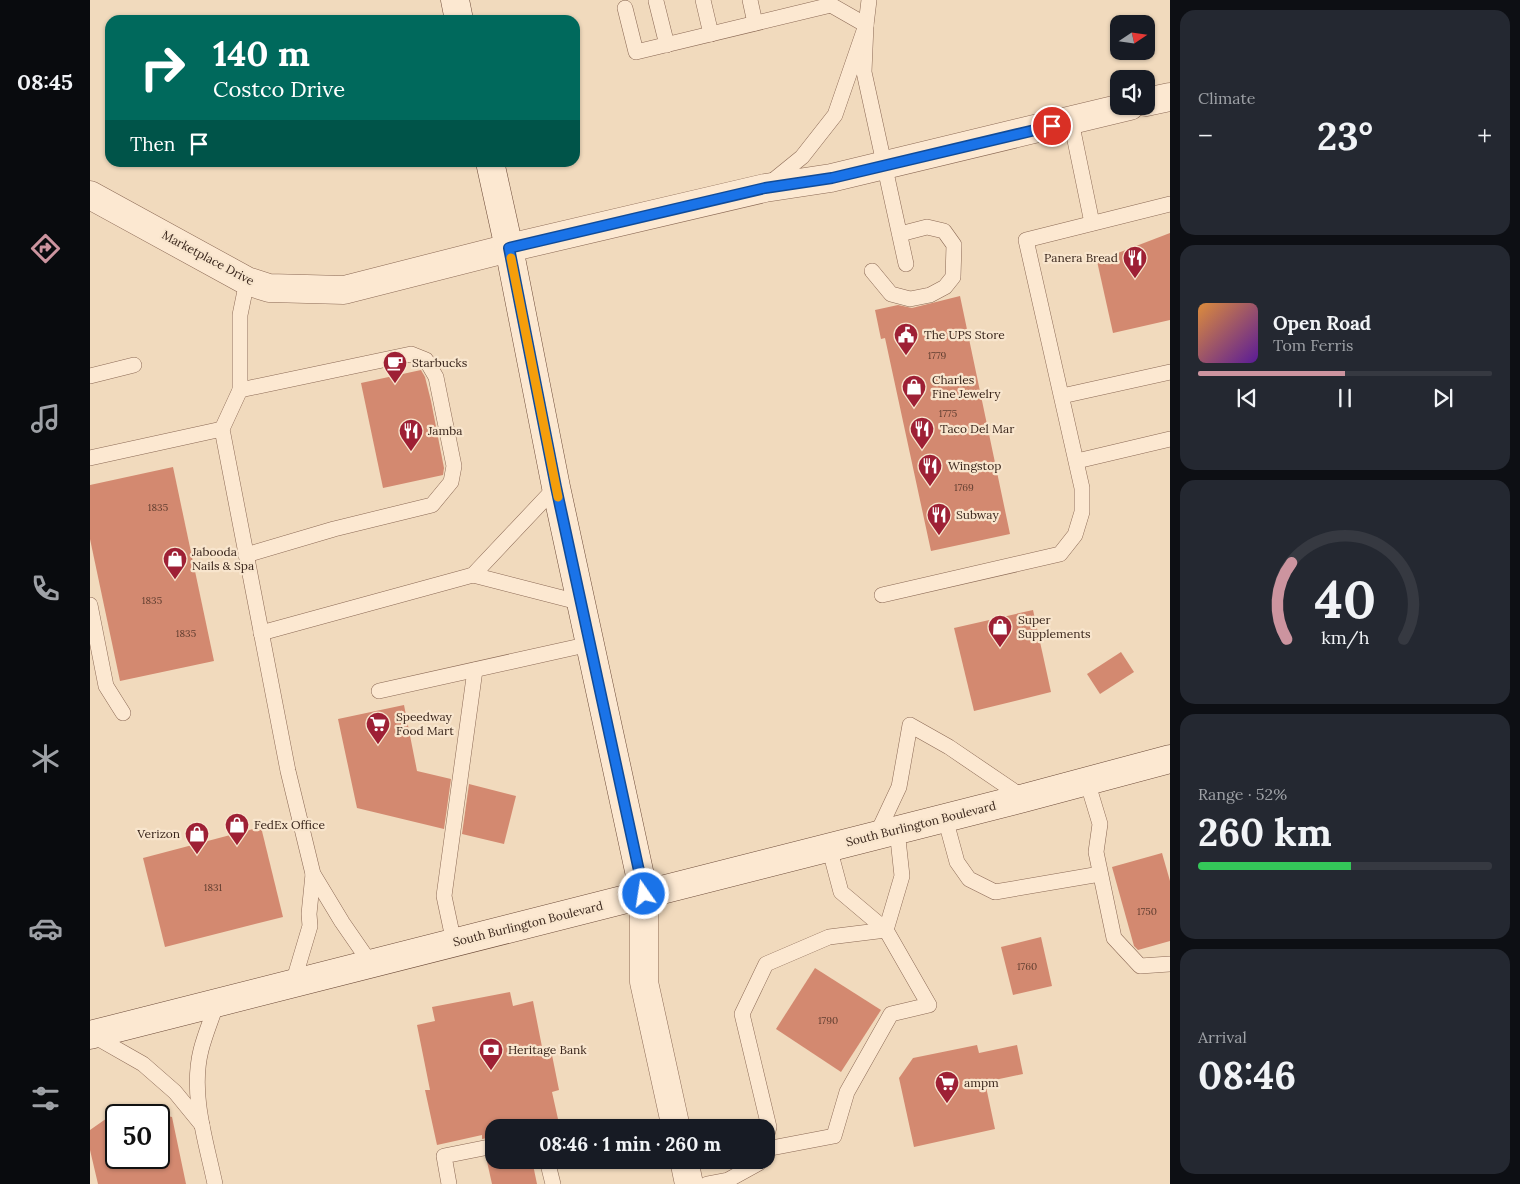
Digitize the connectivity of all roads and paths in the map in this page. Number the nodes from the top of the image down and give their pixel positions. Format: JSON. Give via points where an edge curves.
{"nodes":[{"id":1,"x":454,"y":0,"type":"edge"},
{"id":2,"x":703,"y":0,"type":"edge"},
{"id":3,"x":750,"y":0,"type":"edge"},
{"id":4,"x":869,"y":0,"type":"edge"},
{"id":5,"x":656,"y":1,"type":"edge"},
{"id":6,"x":830,"y":2,"type":"edge"},
{"id":7,"x":798,"y":6,"type":"edge"},
{"id":8,"x":626,"y":8,"type":"dead end"},
{"id":9,"x":458,"y":15,"type":"edge"},
{"id":10,"x":755,"y":23,"type":"junction"},
{"id":11,"x":866,"y":26,"type":"junction"},
{"id":12,"x":711,"y":34,"type":"junction"},
{"id":13,"x":667,"y":45,"type":"junction"},
{"id":14,"x":1170,"y":97,"type":"edge"},
{"id":15,"x":1155,"y":100,"type":"edge"},
{"id":16,"x":1110,"y":111,"type":"edge"},
{"id":17,"x":1071,"y":121,"type":"junction"},
{"id":18,"x":885,"y":166,"type":"junction"},
{"id":19,"x":491,"y":167,"type":"edge"},
{"id":20,"x":765,"y":188,"type":"junction"},
{"id":21,"x":90,"y":195,"type":"edge"},
{"id":22,"x":1170,"y":204,"type":"edge"},
{"id":23,"x":1092,"y":223,"type":"junction"},
{"id":24,"x":900,"y":234,"type":"junction"},
{"id":25,"x":509,"y":248,"type":"junction"},
{"id":26,"x":906,"y":264,"type":"dead end"},
{"id":27,"x":872,"y":271,"type":"dead end"},
{"id":28,"x":247,"y":281,"type":"junction"},
{"id":29,"x":134,"y":365,"type":"dead end"},
{"id":30,"x":1170,"y":372,"type":"edge"},
{"id":31,"x":90,"y":376,"type":"edge"},
{"id":32,"x":240,"y":390,"type":"junction"},
{"id":33,"x":1062,"y":396,"type":"junction"},
{"id":34,"x":222,"y":429,"type":"junction"},
{"id":35,"x":1170,"y":439,"type":"edge"},
{"id":36,"x":90,"y":458,"type":"edge"},
{"id":37,"x":1076,"y":460,"type":"junction"},
{"id":38,"x":556,"y":487,"type":"junction"},
{"id":39,"x":246,"y":555,"type":"junction"},
{"id":40,"x":473,"y":575,"type":"junction"},
{"id":41,"x":882,"y":595,"type":"dead end"},
{"id":42,"x":582,"y":603,"type":"junction"},
{"id":43,"x":90,"y":605,"type":"edge"},
{"id":44,"x":261,"y":633,"type":"junction"},
{"id":45,"x":590,"y":644,"type":"junction"},
{"id":46,"x":475,"y":670,"type":"junction"},
{"id":47,"x":379,"y":691,"type":"dead end"},
{"id":48,"x":122,"y":712,"type":"dead end"},
{"id":49,"x":1170,"y":760,"type":"edge"},
{"id":50,"x":1087,"y":781,"type":"junction"},
{"id":51,"x":1024,"y":798,"type":"junction"},
{"id":52,"x":945,"y":818,"type":"junction"},
{"id":53,"x":886,"y":833,"type":"junction"},
{"id":54,"x":829,"y":848,"type":"junction"},
{"id":55,"x":313,"y":874,"type":"junction"},
{"id":56,"x":1100,"y":874,"type":"junction"},
{"id":57,"x":644,"y":894,"type":"junction"},
{"id":58,"x":886,"y":930,"type":"junction"},
{"id":59,"x":454,"y":942,"type":"junction"},
{"id":60,"x":370,"y":964,"type":"junction"},
{"id":61,"x":1170,"y":964,"type":"edge"},
{"id":62,"x":293,"y":983,"type":"junction"},
{"id":63,"x":217,"y":1002,"type":"junction"},
{"id":64,"x":91,"y":1034,"type":"edge"},
{"id":65,"x":674,"y":1119,"type":"edge"},
{"id":66,"x":767,"y":1119,"type":"edge"},
{"id":67,"x":202,"y":1124,"type":"junction"},
{"id":68,"x":775,"y":1147,"type":"edge"},
{"id":69,"x":485,"y":1148,"type":"edge"},
{"id":70,"x":550,"y":1169,"type":"edge"},
{"id":71,"x":686,"y":1169,"type":"edge"},
{"id":72,"x":748,"y":1169,"type":"edge"},
{"id":73,"x":215,"y":1184,"type":"edge"},
{"id":74,"x":449,"y":1184,"type":"edge"},
{"id":75,"x":553,"y":1184,"type":"edge"},
{"id":76,"x":689,"y":1184,"type":"edge"},
{"id":77,"x":707,"y":1184,"type":"edge"}],
"edges":[{"from":1,"to":9,"type":"main road"},
{"from":2,"to":12,"type":"lane"},
{"from":3,"to":10,"type":"lane"},
{"from":4,"to":11,"type":"lane"},
{"from":5,"to":13,"type":"lane"},
{"from":6,"to":7,"type":"lane"},
{"from":6,"to":11,"type":"lane"},
{"from":7,"to":10,"type":"lane"},
{"from":8,"to":13,"type":"lane","via":[[636,52]]},
{"from":10,"to":12,"type":"lane"},
{"from":11,"to":18,"type":"lane","via":[[864,72]]},
{"from":11,"to":20,"type":"lane","via":[[835,115],[802,157]]},
{"from":12,"to":13,"type":"lane"},
{"from":14,"to":15,"type":"main road"},
{"from":16,"to":17,"type":"main road","name":"Marketplace Drive"},
{"from":17,"to":18,"type":"main road","name":"Marketplace Drive"},
{"from":17,"to":23,"type":"lane"},
{"from":18,"to":20,"type":"main road","name":"Marketplace Drive"},
{"from":18,"to":24,"type":"lane"},
{"from":19,"to":25,"type":"main road"},
{"from":20,"to":25,"type":"main road","name":"Marketplace Drive"},
{"from":21,"to":28,"type":"main road","name":"Marketplace Drive"},
{"from":22,"to":23,"type":"lane"},
{"from":23,"to":33,"type":"lane","via":[[1026,240]]},
{"from":24,"to":26,"type":"lane"},
{"from":24,"to":27,"type":"lane","via":[[927,227],[944,231],[954,245],[953,276],[945,287],[930,295],[910,299],[890,294]]},
{"from":25,"to":28,"type":"main road","name":"Marketplace Drive","via":[[344,290],[269,288]]},
{"from":25,"to":38,"type":"main road"},
{"from":28,"to":32,"type":"lane","via":[[240,315]]},
{"from":29,"to":31,"type":"lane"},
{"from":30,"to":33,"type":"lane"},
{"from":32,"to":34,"type":"lane"},
{"from":32,"to":39,"type":"lane","via":[[411,354],[426,360],[436,377],[454,466],[451,482],[432,505]]},
{"from":33,"to":37,"type":"lane"},
{"from":34,"to":36,"type":"lane"},
{"from":34,"to":39,"type":"lane"},
{"from":35,"to":37,"type":"lane"},
{"from":37,"to":41,"type":"lane","via":[[1082,488],[1082,512],[1075,535],[1060,554]]},
{"from":38,"to":40,"type":"lane"},
{"from":38,"to":42,"type":"main road"},
{"from":39,"to":44,"type":"lane"},
{"from":40,"to":42,"type":"lane"},
{"from":40,"to":44,"type":"lane"},
{"from":42,"to":45,"type":"main road"},
{"from":43,"to":48,"type":"lane","via":[[106,686]]},
{"from":44,"to":55,"type":"lane","via":[[288,771]]},
{"from":45,"to":46,"type":"lane"},
{"from":45,"to":57,"type":"main road"},
{"from":46,"to":47,"type":"lane"},
{"from":46,"to":59,"type":"lane","via":[[444,896]]},
{"from":49,"to":50,"type":"main road","name":"South Burlington Boulevard"},
{"from":50,"to":51,"type":"main road","name":"South Burlington Boulevard"},
{"from":50,"to":56,"type":"lane","via":[[1100,824],[1096,852]]},
{"from":51,"to":52,"type":"main road","name":"South Burlington Boulevard"},
{"from":51,"to":53,"type":"lane","via":[[949,747],[910,725],[899,787]]},
{"from":52,"to":53,"type":"main road","name":"South Burlington Boulevard"},
{"from":52,"to":56,"type":"lane","via":[[957,862],[969,879],[995,892]]},
{"from":53,"to":54,"type":"main road","name":"South Burlington Boulevard"},
{"from":53,"to":58,"type":"lane","via":[[902,876]]},
{"from":54,"to":57,"type":"main road","name":"South Burlington Boulevard"},
{"from":54,"to":58,"type":"lane","via":[[841,892]]},
{"from":55,"to":60,"type":"lane"},
{"from":55,"to":62,"type":"lane","via":[[310,926]]},
{"from":56,"to":61,"type":"lane","via":[[1114,938],[1140,966]]},
{"from":57,"to":59,"type":"main road","name":"South Burlington Boulevard"},
{"from":57,"to":65,"type":"main road","via":[[644,982]]},
{"from":58,"to":66,"type":"lane","via":[[829,937],[766,964],[742,1014]]},
{"from":58,"to":68,"type":"lane","via":[[929,1005],[890,1014],[846,1092],[834,1136]]},
{"from":59,"to":60,"type":"main road","name":"South Burlington Boulevard"},
{"from":60,"to":62,"type":"main road","name":"South Burlington Boulevard"},
{"from":62,"to":63,"type":"main road","name":"South Burlington Boulevard"},
{"from":63,"to":64,"type":"main road","name":"South Burlington Boulevard"},
{"from":63,"to":67,"type":"lane","via":[[201,1051],[197,1086]]},
{"from":64,"to":67,"type":"lane","via":[[143,1064],[175,1092]]},
{"from":67,"to":73,"type":"lane"},
{"from":69,"to":74,"type":"lane","via":[[444,1156]]},
{"from":70,"to":75,"type":"lane"},
{"from":71,"to":76,"type":"main road"},
{"from":72,"to":77,"type":"lane","via":[[728,1180]]}]}
